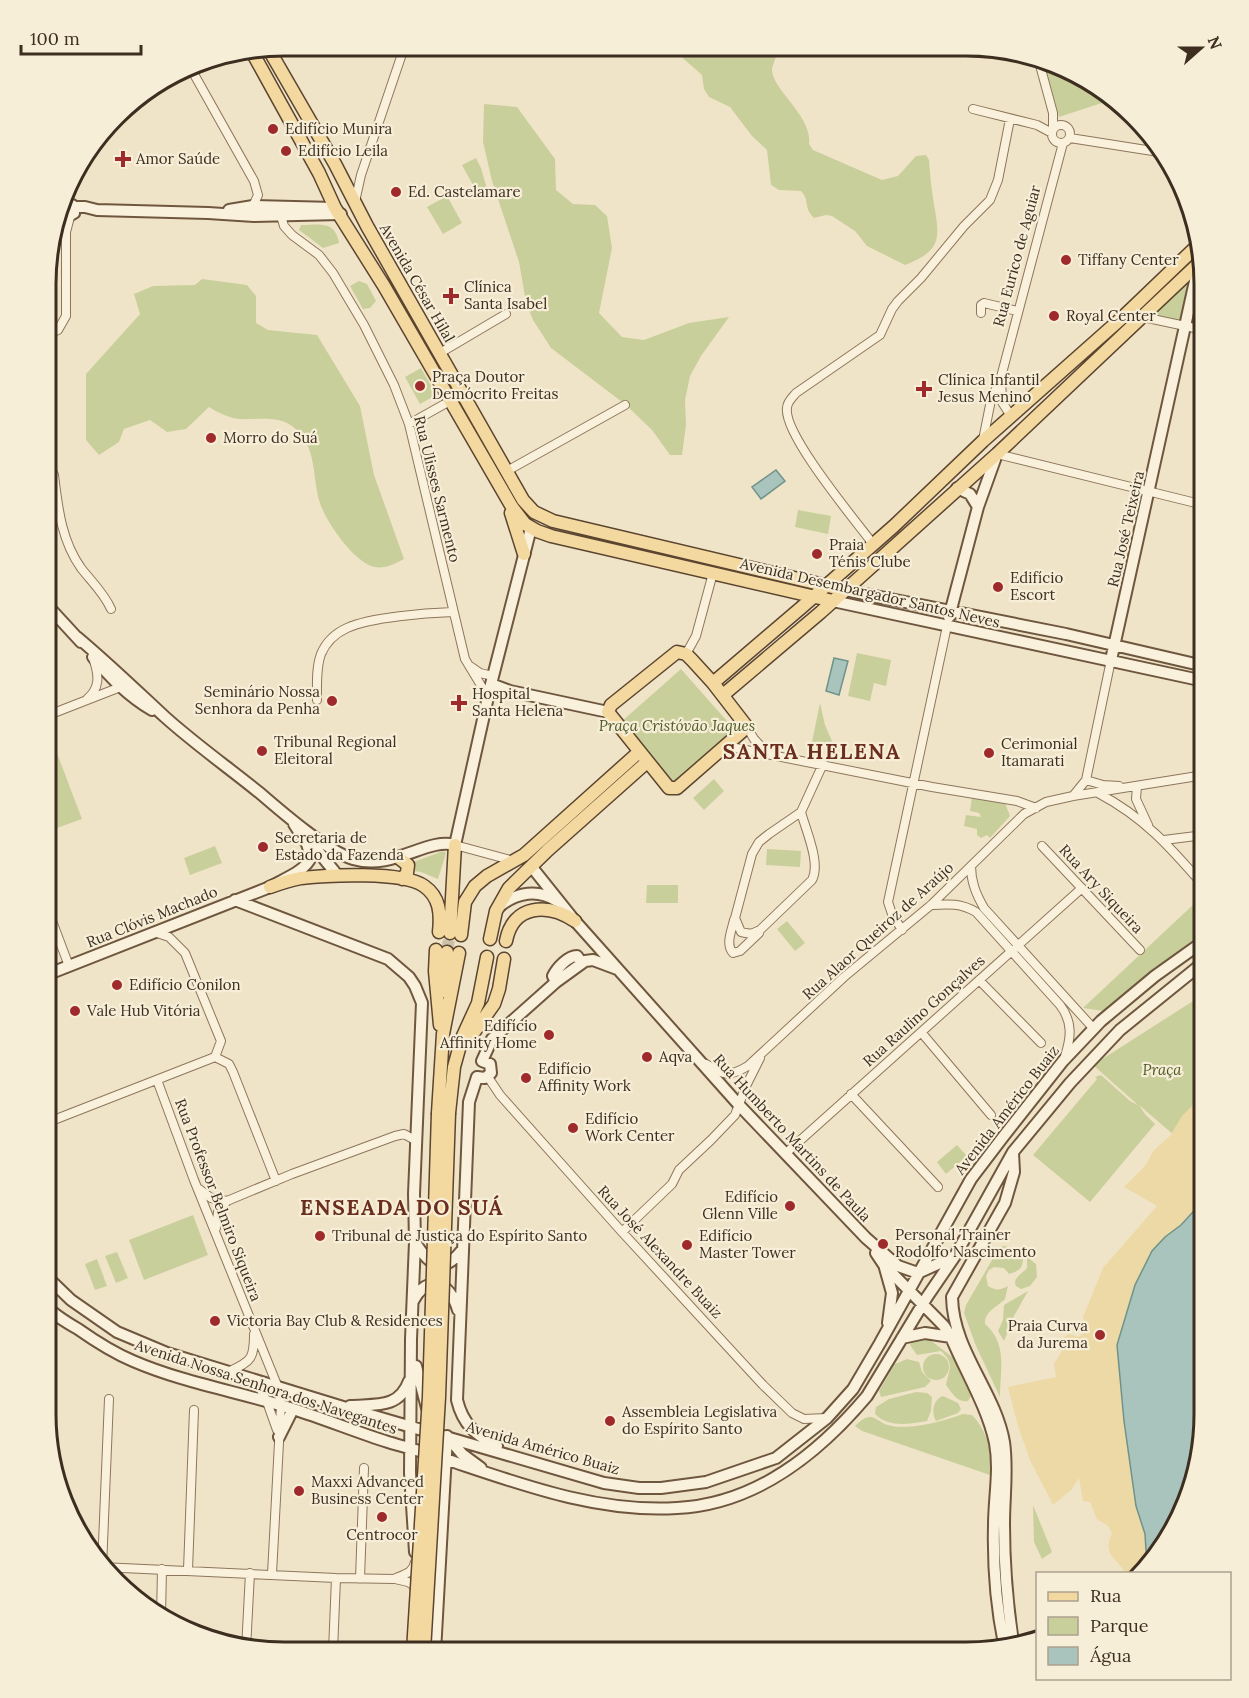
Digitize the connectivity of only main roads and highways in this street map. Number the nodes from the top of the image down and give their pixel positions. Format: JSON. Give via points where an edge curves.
{"nodes":[{"id":1,"x":273,"y":56,"type":"edge"},
{"id":2,"x":255,"y":57,"type":"edge"},
{"id":3,"x":297,"y":208,"type":"junction"},
{"id":4,"x":68,"y":209,"type":"edge"},
{"id":5,"x":338,"y":211,"type":"junction"},
{"id":6,"x":208,"y":213,"type":"junction"},
{"id":7,"x":281,"y":216,"type":"junction"},
{"id":8,"x":367,"y":226,"type":"junction"},
{"id":9,"x":1192,"y":251,"type":"edge"},
{"id":10,"x":1193,"y":269,"type":"edge"},
{"id":11,"x":1194,"y":286,"type":"edge"},
{"id":12,"x":1124,"y":316,"type":"junction"},
{"id":13,"x":1143,"y":317,"type":"junction"},
{"id":14,"x":1036,"y":394,"type":"junction"},
{"id":15,"x":997,"y":454,"type":"junction"},
{"id":16,"x":957,"y":488,"type":"junction"},
{"id":17,"x":501,"y":490,"type":"junction"},
{"id":18,"x":978,"y":507,"type":"junction"},
{"id":19,"x":553,"y":520,"type":"junction"},
{"id":20,"x":531,"y":528,"type":"junction"},
{"id":21,"x":524,"y":554,"type":"junction"},
{"id":22,"x":826,"y":586,"type":"junction"},
{"id":23,"x":845,"y":590,"type":"junction"},
{"id":24,"x":814,"y":597,"type":"junction"},
{"id":25,"x":833,"y":601,"type":"junction"},
{"id":26,"x":951,"y":612,"type":"junction"},
{"id":27,"x":56,"y":615,"type":"edge"},
{"id":28,"x":947,"y":626,"type":"junction"},
{"id":29,"x":77,"y":637,"type":"junction"},
{"id":30,"x":1115,"y":644,"type":"junction"},
{"id":31,"x":1111,"y":660,"type":"junction"},
{"id":32,"x":1194,"y":664,"type":"edge"},
{"id":33,"x":1194,"y":679,"type":"edge"},
{"id":34,"x":492,"y":680,"type":"junction"},
{"id":35,"x":713,"y":683,"type":"junction"},
{"id":36,"x":125,"y":685,"type":"junction"},
{"id":37,"x":723,"y":695,"type":"junction"},
{"id":38,"x":608,"y":712,"type":"junction"},
{"id":39,"x":643,"y":757,"type":"junction"},
{"id":40,"x":291,"y":818,"type":"junction"},
{"id":41,"x":455,"y":845,"type":"junction"},
{"id":42,"x":533,"y":847,"type":"junction"},
{"id":43,"x":399,"y":858,"type":"junction"},
{"id":44,"x":531,"y":866,"type":"junction"},
{"id":45,"x":338,"y":876,"type":"junction"},
{"id":46,"x":402,"y":879,"type":"junction"},
{"id":47,"x":270,"y":886,"type":"junction"},
{"id":48,"x":235,"y":900,"type":"junction"},
{"id":49,"x":559,"y":902,"type":"junction"},
{"id":50,"x":496,"y":911,"type":"junction"},
{"id":51,"x":575,"y":921,"type":"junction"},
{"id":52,"x":450,"y":933,"type":"junction"},
{"id":53,"x":490,"y":939,"type":"dead end"},
{"id":54,"x":506,"y":941,"type":"dead end"},
{"id":55,"x":1194,"y":948,"type":"edge"},
{"id":56,"x":487,"y":957,"type":"dead end"},
{"id":57,"x":504,"y":959,"type":"dead end"},
{"id":58,"x":620,"y":970,"type":"junction"},
{"id":59,"x":1194,"y":970,"type":"edge"},
{"id":60,"x":56,"y":971,"type":"edge"},
{"id":61,"x":1094,"y":1029,"type":"junction"},
{"id":62,"x":442,"y":1050,"type":"junction"},
{"id":63,"x":454,"y":1067,"type":"junction"},
{"id":64,"x":1070,"y":1083,"type":"junction"},
{"id":65,"x":443,"y":1113,"type":"junction"},
{"id":66,"x":1013,"y":1152,"type":"junction"},
{"id":67,"x":1000,"y":1173,"type":"junction"},
{"id":68,"x":970,"y":1179,"type":"junction"},
{"id":69,"x":1005,"y":1203,"type":"junction"},
{"id":70,"x":866,"y":1238,"type":"junction"},
{"id":71,"x":415,"y":1242,"type":"junction"},
{"id":72,"x":463,"y":1249,"type":"junction"},
{"id":73,"x":955,"y":1256,"type":"junction"},
{"id":74,"x":884,"y":1264,"type":"junction"},
{"id":75,"x":462,"y":1273,"type":"junction"},
{"id":76,"x":918,"y":1273,"type":"junction"},
{"id":77,"x":428,"y":1285,"type":"junction"},
{"id":78,"x":56,"y":1286,"type":"edge"},
{"id":79,"x":908,"y":1290,"type":"junction"},
{"id":80,"x":412,"y":1302,"type":"junction"},
{"id":81,"x":923,"y":1303,"type":"junction"},
{"id":82,"x":56,"y":1314,"type":"edge"},
{"id":83,"x":460,"y":1316,"type":"junction"},
{"id":84,"x":888,"y":1330,"type":"junction"},
{"id":85,"x":951,"y":1337,"type":"junction"},
{"id":86,"x":902,"y":1338,"type":"junction"},
{"id":87,"x":411,"y":1339,"type":"junction"},
{"id":88,"x":411,"y":1375,"type":"junction"},
{"id":89,"x":343,"y":1407,"type":"junction"},
{"id":90,"x":293,"y":1409,"type":"junction"},
{"id":91,"x":411,"y":1426,"type":"junction"},
{"id":92,"x":447,"y":1436,"type":"junction"},
{"id":93,"x":279,"y":1437,"type":"road end"},
{"id":94,"x":387,"y":1442,"type":"junction"},
{"id":95,"x":411,"y":1449,"type":"junction"},
{"id":96,"x":446,"y":1459,"type":"junction"},
{"id":97,"x":526,"y":1461,"type":"junction"},
{"id":98,"x":410,"y":1463,"type":"junction"},
{"id":99,"x":490,"y":1474,"type":"junction"},
{"id":100,"x":1012,"y":1638,"type":"edge"},
{"id":101,"x":1003,"y":1639,"type":"edge"},
{"id":102,"x":413,"y":1642,"type":"edge"},
{"id":103,"x":419,"y":1642,"type":"edge"},
{"id":104,"x":423,"y":1642,"type":"edge"},
{"id":105,"x":436,"y":1642,"type":"edge"}],
"edges":[{"from":1,"to":8,"type":"main road","name":"Avenida César Hilal"},
{"from":2,"to":5,"type":"main road","name":"Avenida César Hilal"},
{"from":3,"to":5,"type":"main road"},
{"from":3,"to":6,"type":"main road","via":[[253,206]]},
{"from":3,"to":7,"type":"main road","via":[[284,211]]},
{"from":4,"to":6,"type":"main road","via":[[85,213]]},
{"from":5,"to":7,"type":"main road"},
{"from":5,"to":8,"type":"main road","via":[[355,215]]},
{"from":5,"to":17,"type":"main road","name":"Avenida César Hilal"},
{"from":6,"to":7,"type":"main road"},
{"from":8,"to":19,"type":"main road","name":"Avenida César Hilal","via":[[528,507]]},
{"from":9,"to":12,"type":"main road"},
{"from":10,"to":13,"type":"main road"},
{"from":11,"to":30,"type":"main road","name":"Rua José Teixeira"},
{"from":12,"to":13,"type":"main road"},
{"from":12,"to":14,"type":"main road"},
{"from":13,"to":15,"type":"main road"},
{"from":14,"to":15,"type":"main road","via":[[998,439]]},
{"from":14,"to":22,"type":"main road"},
{"from":15,"to":16,"type":"main road"},
{"from":15,"to":18,"type":"main road"},
{"from":16,"to":18,"type":"main road","via":[[970,494]]},
{"from":16,"to":23,"type":"main road"},
{"from":17,"to":20,"type":"main road","name":"Avenida César Hilal","via":[[516,514]]},
{"from":17,"to":21,"type":"main road"},
{"from":18,"to":26,"type":"main road"},
{"from":19,"to":20,"type":"main road","via":[[536,522]]},
{"from":19,"to":22,"type":"main road","name":"Avenida Desembargador Santos Neves"},
{"from":20,"to":21,"type":"main road"},
{"from":20,"to":24,"type":"main road","name":"Avenida Desembargador Santos Neves","via":[[551,536]]},
{"from":21,"to":34,"type":"main road"},
{"from":22,"to":23,"type":"main road","name":"Avenida Desembargador Santos Neves"},
{"from":22,"to":24,"type":"main road"},
{"from":23,"to":25,"type":"main road"},
{"from":23,"to":26,"type":"main road","name":"Avenida Desembargador Santos Neves"},
{"from":24,"to":25,"type":"main road","name":"Avenida Desembargador Santos Neves"},
{"from":24,"to":35,"type":"main road"},
{"from":25,"to":28,"type":"main road","name":"Avenida Desembargador Santos Neves"},
{"from":25,"to":37,"type":"main road"},
{"from":26,"to":28,"type":"main road"},
{"from":26,"to":30,"type":"main road","name":"Avenida Desembargador Santos Neves"},
{"from":27,"to":29,"type":"main road"},
{"from":28,"to":31,"type":"main road","name":"Avenida Desembargador Santos Neves"},
{"from":29,"to":36,"type":"main road"},
{"from":29,"to":36,"type":"main road"},
{"from":30,"to":31,"type":"main road","name":"Rua José Teixeira"},
{"from":30,"to":32,"type":"main road","name":"Avenida Desembargador Santos Neves"},
{"from":31,"to":33,"type":"main road","name":"Avenida Desembargador Santos Neves"},
{"from":34,"to":38,"type":"main road","via":[[510,691]]},
{"from":34,"to":41,"type":"main road"},
{"from":35,"to":37,"type":"main road"},
{"from":35,"to":38,"type":"main road","via":[[686,654],[677,652],[611,705]]},
{"from":36,"to":40,"type":"main road"},
{"from":37,"to":39,"type":"main road","via":[[747,727],[677,788],[669,788]]},
{"from":38,"to":39,"type":"main road"},
{"from":39,"to":42,"type":"main road"},
{"from":39,"to":44,"type":"main road"},
{"from":40,"to":43,"type":"main road","via":[[352,858],[371,862]]},
{"from":40,"to":45,"type":"main road"},
{"from":40,"to":47,"type":"main road","name":"Rua Clóvis Machado","via":[[311,857],[306,865]]},
{"from":41,"to":43,"type":"main road"},
{"from":41,"to":52,"type":"main road"},
{"from":42,"to":44,"type":"main road","via":[[528,857]]},
{"from":42,"to":52,"type":"main road","via":[[471,891]]},
{"from":43,"to":46,"type":"main road","via":[[408,868]]},
{"from":44,"to":49,"type":"main road","name":"Rua Humberto Martins de Paula"},
{"from":44,"to":50,"type":"main road","via":[[508,888]]},
{"from":45,"to":46,"type":"main road"},
{"from":45,"to":47,"type":"main road","via":[[300,878]]},
{"from":46,"to":52,"type":"main road","via":[[419,883],[432,894]]},
{"from":47,"to":48,"type":"main road","name":"Rua Clóvis Machado"},
{"from":48,"to":60,"type":"main road","name":"Rua Clóvis Machado"},
{"from":48,"to":71,"type":"main road","via":[[378,954],[395,963],[415,986],[423,1015]]},
{"from":49,"to":50,"type":"main road","via":[[528,893],[510,898]]},
{"from":49,"to":51,"type":"main road","name":"Rua Humberto Martins de Paula"},
{"from":50,"to":53,"type":"main road"},
{"from":51,"to":54,"type":"main road","via":[[549,910],[529,911],[514,921]]},
{"from":51,"to":58,"type":"main road","name":"Rua Humberto Martins de Paula"},
{"from":55,"to":61,"type":"main road","name":"Avenida Américo Buaiz"},
{"from":56,"to":63,"type":"main road","via":[[478,1002]]},
{"from":57,"to":63,"type":"main road","via":[[494,1004]]},
{"from":58,"to":70,"type":"main road","name":"Rua Humberto Martins de Paula","via":[[739,1105]]},
{"from":58,"to":72,"type":"main road","via":[[593,960],[582,963],[492,1040],[474,1068],[482,1077],[469,1102]]},
{"from":59,"to":64,"type":"main road","name":"Avenida Américo Buaiz","via":[[1120,1030]]},
{"from":61,"to":64,"type":"main road","via":[[1100,1042]]},
{"from":61,"to":68,"type":"main road","name":"Avenida Américo Buaiz","via":[[1063,1061]]},
{"from":62,"to":62,"type":"main road","via":[[445,1022],[448,952],[435,970]]},
{"from":62,"to":65,"type":"main road"},
{"from":63,"to":65,"type":"main road"},
{"from":64,"to":66,"type":"main road","name":"Avenida Américo Buaiz"},
{"from":65,"to":102,"type":"main road","bridge":true},
{"from":65,"to":104,"type":"main road","bridge":true,"via":[[440,1397]]},
{"from":66,"to":67,"type":"main road","name":"Avenida Américo Buaiz"},
{"from":66,"to":69,"type":"main road","via":[[1014,1172]]},
{"from":67,"to":68,"type":"main road","via":[[985,1170]]},
{"from":67,"to":69,"type":"main road","via":[[1008,1182]]},
{"from":67,"to":73,"type":"main road","name":"Avenida Américo Buaiz"},
{"from":68,"to":76,"type":"main road","name":"Avenida Américo Buaiz"},
{"from":69,"to":100,"type":"main road","via":[[952,1297],[952,1314],[1003,1440],[1007,1475],[1004,1567]]},
{"from":70,"to":74,"type":"main road","name":"Rua Humberto Martins de Paula"},
{"from":70,"to":76,"type":"main road","name":"Rua Humberto Martins de Paula","via":[[898,1266]]},
{"from":71,"to":72,"type":"main road","via":[[425,1258],[435,1264],[454,1261]]},
{"from":71,"to":80,"type":"main road"},
{"from":72,"to":75,"type":"main road"},
{"from":73,"to":76,"type":"main road"},
{"from":73,"to":81,"type":"main road","name":"Avenida Américo Buaiz"},
{"from":74,"to":79,"type":"main road","name":"Rua Humberto Martins de Paula"},
{"from":74,"to":84,"type":"main road","via":[[892,1293]]},
{"from":75,"to":77,"type":"main road"},
{"from":75,"to":83,"type":"main road"},
{"from":76,"to":79,"type":"main road","name":"Avenida Américo Buaiz"},
{"from":77,"to":80,"type":"main road","via":[[419,1290]]},
{"from":77,"to":83,"type":"main road","via":[[447,1288]]},
{"from":78,"to":89,"type":"main road","name":"Avenida Nossa Senhora dos Navegantes","via":[[117,1332],[167,1353]]},
{"from":79,"to":81,"type":"main road","name":"Rua Humberto Martins de Paula"},
{"from":79,"to":84,"type":"main road","name":"Avenida Américo Buaiz"},
{"from":80,"to":87,"type":"main road"},
{"from":81,"to":85,"type":"main road","name":"Rua Humberto Martins de Paula"},
{"from":81,"to":86,"type":"main road","name":"Avenida Américo Buaiz"},
{"from":82,"to":90,"type":"main road","name":"Avenida Nossa Senhora dos Navegantes","via":[[132,1361]]},
{"from":83,"to":97,"type":"main road","via":[[460,1412],[481,1438]]},
{"from":84,"to":97,"type":"main road","name":"Avenida Américo Buaiz","via":[[853,1389],[827,1418],[776,1458],[706,1482],[661,1488],[604,1483]]},
{"from":85,"to":86,"type":"main road","via":[[925,1333]]},
{"from":85,"to":101,"type":"main road","name":"Rua Humberto Martins de Paula","via":[[995,1444],[994,1563]]},
{"from":86,"to":99,"type":"main road","name":"Avenida Américo Buaiz","via":[[867,1396],[831,1436],[777,1478],[731,1498],[678,1508],[621,1508],[592,1504]]},
{"from":87,"to":88,"type":"main road"},
{"from":87,"to":92,"type":"main road","via":[[426,1407]]},
{"from":88,"to":89,"type":"main road","via":[[405,1393],[398,1399]]},
{"from":88,"to":91,"type":"main road"},
{"from":89,"to":91,"type":"main road","name":"Avenida Nossa Senhora dos Navegantes"},
{"from":90,"to":93,"type":"main road"},
{"from":90,"to":94,"type":"main road","name":"Avenida Nossa Senhora dos Navegantes"},
{"from":91,"to":92,"type":"main road","name":"Avenida Nossa Senhora dos Navegantes"},
{"from":91,"to":95,"type":"main road"},
{"from":92,"to":96,"type":"main road"},
{"from":92,"to":97,"type":"main road","name":"Avenida Américo Buaiz"},
{"from":92,"to":99,"type":"main road","via":[[462,1454]]},
{"from":94,"to":95,"type":"main road","name":"Avenida Nossa Senhora dos Navegantes"},
{"from":94,"to":98,"type":"main road","via":[[403,1452]]},
{"from":95,"to":96,"type":"main road","name":"Avenida Nossa Senhora dos Navegantes"},
{"from":95,"to":98,"type":"main road"},
{"from":96,"to":99,"type":"main road","name":"Avenida Nossa Senhora dos Navegantes"},
{"from":96,"to":105,"type":"main road"},
{"from":98,"to":103,"type":"main road"}]}
